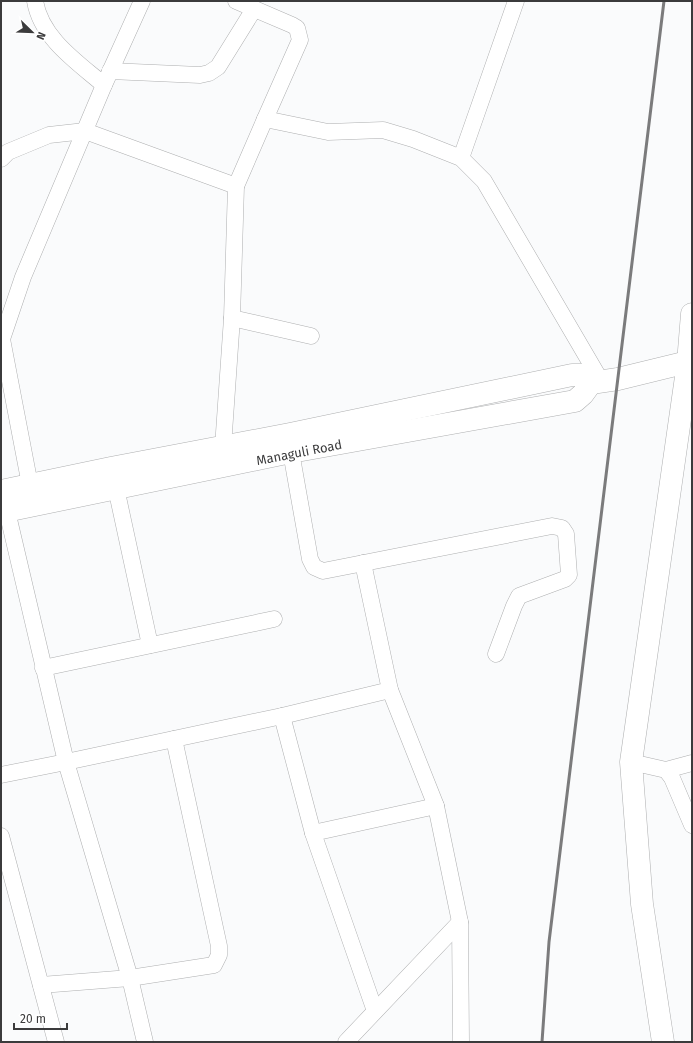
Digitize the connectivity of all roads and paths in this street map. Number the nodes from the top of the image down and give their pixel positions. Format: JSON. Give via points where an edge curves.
{"nodes":[{"id":1,"x":22,"y":1,"type":"edge"},
{"id":2,"x":142,"y":1,"type":"edge"},
{"id":3,"x":236,"y":1,"type":"edge"},
{"id":4,"x":516,"y":1,"type":"edge"},
{"id":5,"x":36,"y":4,"type":"edge"},
{"id":6,"x":254,"y":9,"type":"junction"},
{"id":7,"x":107,"y":78,"type":"junction"},
{"id":8,"x":265,"y":119,"type":"junction"},
{"id":9,"x":85,"y":131,"type":"junction"},
{"id":10,"x":1,"y":158,"type":"edge"},
{"id":11,"x":462,"y":158,"type":"junction"},
{"id":12,"x":236,"y":186,"type":"junction"},
{"id":13,"x":692,"y":314,"type":"edge"},
{"id":14,"x":232,"y":318,"type":"junction"},
{"id":15,"x":311,"y":336,"type":"dead end"},
{"id":16,"x":1,"y":339,"type":"edge"},
{"id":17,"x":690,"y":362,"type":"edge"},
{"id":18,"x":596,"y":382,"type":"junction"},
{"id":19,"x":223,"y":447,"type":"junction"},
{"id":20,"x":291,"y":452,"type":"junction"},
{"id":21,"x":30,"y":485,"type":"junction"},
{"id":22,"x":116,"y":488,"type":"junction"},
{"id":23,"x":3,"y":504,"type":"edge"},
{"id":24,"x":362,"y":563,"type":"junction"},
{"id":25,"x":274,"y":619,"type":"dead end"},
{"id":26,"x":150,"y":645,"type":"junction"},
{"id":27,"x":496,"y":654,"type":"dead end"},
{"id":28,"x":43,"y":668,"type":"junction"},
{"id":29,"x":390,"y":690,"type":"junction"},
{"id":30,"x":282,"y":716,"type":"junction"},
{"id":31,"x":174,"y":739,"type":"junction"},
{"id":32,"x":66,"y":762,"type":"junction"},
{"id":33,"x":631,"y":762,"type":"junction"},
{"id":34,"x":692,"y":763,"type":"edge"},
{"id":35,"x":666,"y":770,"type":"junction"},
{"id":36,"x":1,"y":775,"type":"edge"},
{"id":37,"x":436,"y":806,"type":"junction"},
{"id":38,"x":692,"y":825,"type":"edge"},
{"id":39,"x":313,"y":833,"type":"junction"},
{"id":40,"x":1,"y":836,"type":"edge"},
{"id":41,"x":460,"y":922,"type":"junction"},
{"id":42,"x":130,"y":978,"type":"junction"},
{"id":43,"x":41,"y":985,"type":"junction"},
{"id":44,"x":375,"y":1011,"type":"junction"},
{"id":45,"x":56,"y":1042,"type":"edge"},
{"id":46,"x":145,"y":1042,"type":"edge"},
{"id":47,"x":346,"y":1042,"type":"edge"},
{"id":48,"x":461,"y":1042,"type":"edge"},
{"id":49,"x":663,"y":1042,"type":"edge"}],
"edges":[{"from":1,"to":5,"type":"street"},
{"from":2,"to":7,"type":"street"},
{"from":3,"to":6,"type":"street"},
{"from":4,"to":11,"type":"street"},
{"from":5,"to":7,"type":"street","via":[[42,24],[71,58]]},
{"from":6,"to":7,"type":"street","via":[[218,67],[209,73]]},
{"from":6,"to":8,"type":"street","via":[[292,25],[296,28],[300,40]]},
{"from":7,"to":9,"type":"street"},
{"from":8,"to":11,"type":"street","via":[[328,132],[383,130]]},
{"from":8,"to":12,"type":"street"},
{"from":9,"to":10,"type":"street","via":[[49,135],[8,152]]},
{"from":9,"to":12,"type":"street"},
{"from":9,"to":16,"type":"street","via":[[23,277]]},
{"from":11,"to":18,"type":"street","via":[[484,181]]},
{"from":12,"to":14,"type":"street"},
{"from":13,"to":17,"type":"main road"},
{"from":14,"to":15,"type":"street"},
{"from":14,"to":19,"type":"street"},
{"from":16,"to":21,"type":"street"},
{"from":17,"to":18,"type":"main road"},
{"from":17,"to":33,"type":"main road"},
{"from":18,"to":19,"type":"main road","name":"Managuli Road","via":[[582,375],[572,375]]},
{"from":18,"to":20,"type":"main road","name":"Managuli Road","via":[[575,401]]},
{"from":19,"to":21,"type":"main road","name":"Managuli Road"},
{"from":20,"to":22,"type":"main road","name":"Managuli Road"},
{"from":20,"to":24,"type":"street","via":[[310,559],[314,567],[323,571]]},
{"from":21,"to":23,"type":"main road","name":"Managuli Road"},
{"from":22,"to":23,"type":"main road","name":"Managuli Road"},
{"from":22,"to":26,"type":"street"},
{"from":23,"to":28,"type":"street"},
{"from":24,"to":27,"type":"street","via":[[552,526],[562,528],[566,534],[569,575],[565,579],[519,596]]},
{"from":24,"to":29,"type":"street"},
{"from":25,"to":26,"type":"street"},
{"from":26,"to":28,"type":"street"},
{"from":28,"to":32,"type":"street"},
{"from":29,"to":30,"type":"street"},
{"from":29,"to":37,"type":"street"},
{"from":30,"to":31,"type":"street"},
{"from":30,"to":39,"type":"street"},
{"from":31,"to":32,"type":"street"},
{"from":31,"to":42,"type":"street","via":[[219,955],[214,965]]},
{"from":32,"to":36,"type":"street"},
{"from":32,"to":42,"type":"street"},
{"from":33,"to":35,"type":"street"},
{"from":33,"to":49,"type":"main road","via":[[642,904]]},
{"from":34,"to":35,"type":"street"},
{"from":35,"to":38,"type":"street","via":[[672,778]]},
{"from":37,"to":39,"type":"street"},
{"from":37,"to":41,"type":"street"},
{"from":39,"to":44,"type":"street"},
{"from":40,"to":43,"type":"street"},
{"from":41,"to":44,"type":"street"},
{"from":41,"to":48,"type":"street"},
{"from":42,"to":43,"type":"street"},
{"from":42,"to":46,"type":"street"},
{"from":43,"to":45,"type":"street"},
{"from":44,"to":47,"type":"street"}]}
